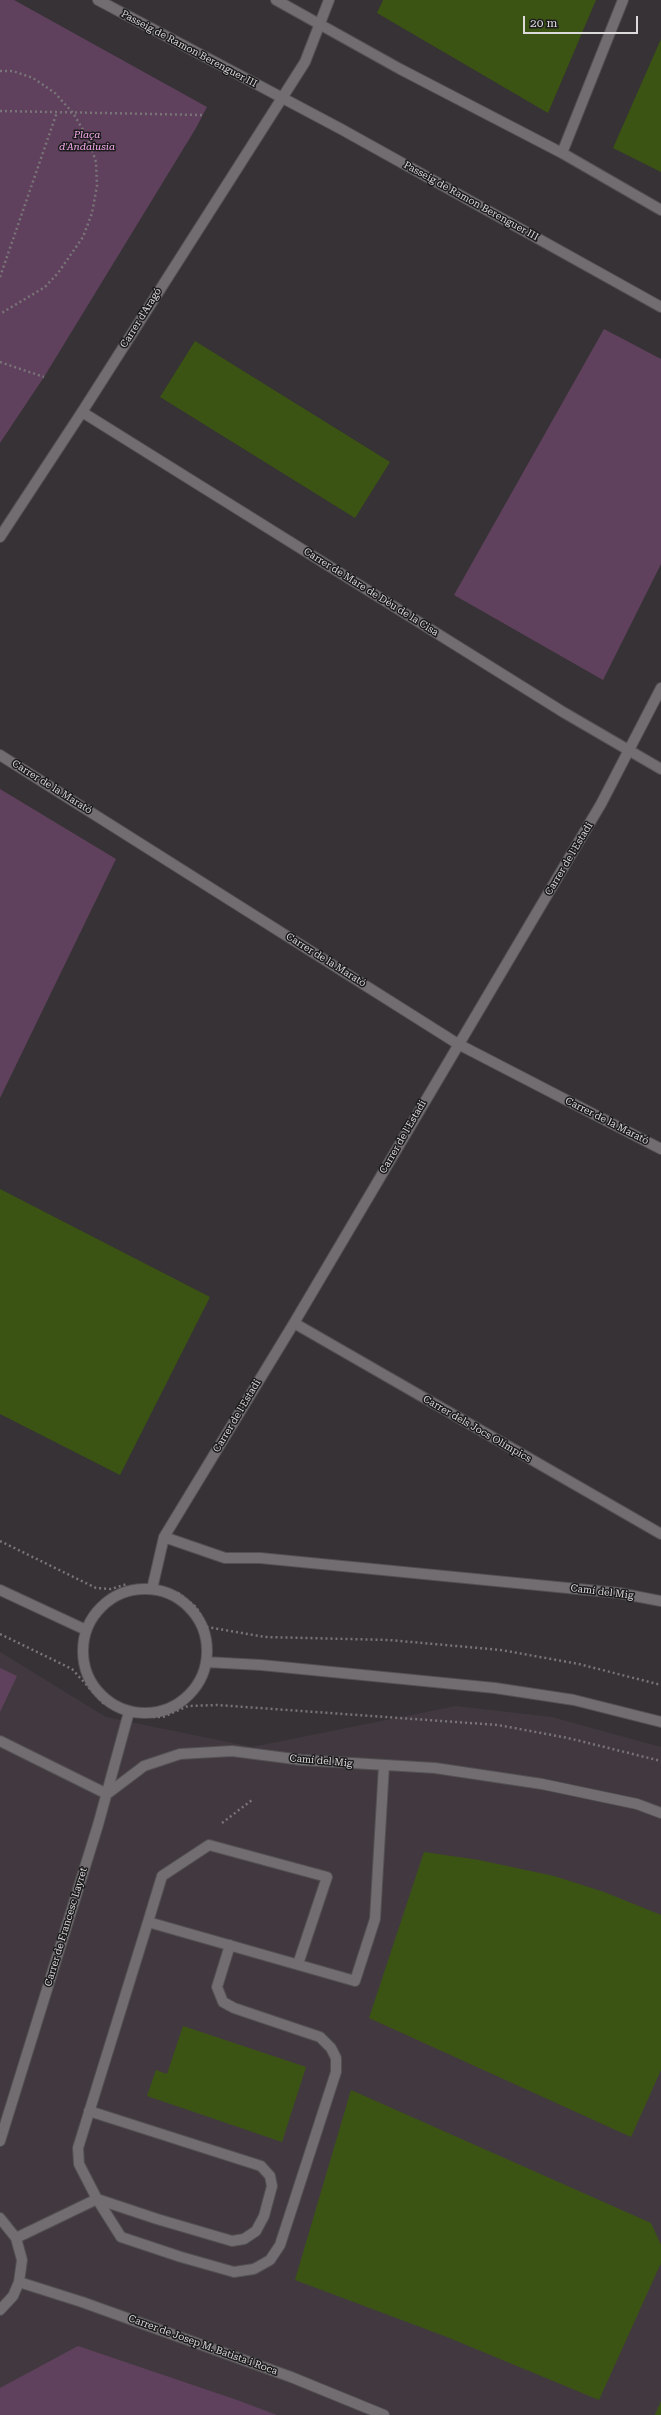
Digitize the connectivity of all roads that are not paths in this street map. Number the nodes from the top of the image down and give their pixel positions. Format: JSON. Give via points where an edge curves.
{"nodes":[{"id":1,"x":98,"y":0,"type":"edge"},
{"id":2,"x":276,"y":0,"type":"edge"},
{"id":3,"x":329,"y":0,"type":"edge"},
{"id":4,"x":623,"y":0,"type":"edge"},
{"id":5,"x":319,"y":25,"type":"junction"},
{"id":6,"x":280,"y":98,"type":"junction"},
{"id":7,"x":562,"y":153,"type":"junction"},
{"id":8,"x":661,"y":210,"type":"edge"},
{"id":9,"x":661,"y":307,"type":"edge"},
{"id":10,"x":82,"y":412,"type":"junction"},
{"id":11,"x":0,"y":536,"type":"edge"},
{"id":12,"x":661,"y":688,"type":"edge"},
{"id":13,"x":630,"y":751,"type":"junction"},
{"id":14,"x":0,"y":754,"type":"edge"},
{"id":15,"x":661,"y":769,"type":"edge"},
{"id":16,"x":458,"y":1044,"type":"junction"},
{"id":17,"x":661,"y":1149,"type":"edge"},
{"id":18,"x":294,"y":1323,"type":"junction"},
{"id":19,"x":661,"y":1534,"type":"edge"},
{"id":20,"x":164,"y":1537,"type":"junction"},
{"id":21,"x":152,"y":1586,"type":"junction"},
{"id":22,"x":0,"y":1590,"type":"edge"},
{"id":23,"x":661,"y":1601,"type":"edge"},
{"id":24,"x":86,"y":1630,"type":"junction"},
{"id":25,"x":206,"y":1662,"type":"junction"},
{"id":26,"x":129,"y":1715,"type":"junction"},
{"id":27,"x":661,"y":1722,"type":"edge"},
{"id":28,"x":0,"y":1741,"type":"edge"},
{"id":29,"x":384,"y":1765,"type":"junction"},
{"id":30,"x":107,"y":1794,"type":"junction"},
{"id":31,"x":661,"y":1813,"type":"edge"},
{"id":32,"x":148,"y":1922,"type":"junction"},
{"id":33,"x":230,"y":1945,"type":"junction"},
{"id":34,"x":298,"y":1964,"type":"junction"},
{"id":35,"x":89,"y":2111,"type":"junction"},
{"id":36,"x":0,"y":2141,"type":"edge"},
{"id":37,"x":97,"y":2199,"type":"junction"},
{"id":38,"x":0,"y":2218,"type":"edge"},
{"id":39,"x":16,"y":2238,"type":"junction"},
{"id":40,"x":19,"y":2282,"type":"junction"},
{"id":41,"x":0,"y":2310,"type":"edge"},
{"id":42,"x":384,"y":2415,"type":"edge"}],
"edges":[{"from":1,"to":6,"type":"street","name":"Passeig de Ramon Berenguer III"},
{"from":2,"to":5,"type":"street"},
{"from":3,"to":5,"type":"street"},
{"from":4,"to":7,"type":"street"},
{"from":5,"to":6,"type":"street","via":[[304,62]]},
{"from":5,"to":7,"type":"street"},
{"from":6,"to":9,"type":"street","name":"Passeig de Ramon Berenguer III","via":[[348,133]]},
{"from":6,"to":10,"type":"street","name":"Carrer d'Aragó"},
{"from":7,"to":8,"type":"street"},
{"from":10,"to":11,"type":"street","name":"Carrer d'Aragó"},
{"from":10,"to":13,"type":"street","name":"Carrer de Mare de Déu de la Cisa","via":[[563,712]]},
{"from":12,"to":13,"type":"street","name":"Carrer de l'Estadi"},
{"from":13,"to":15,"type":"street","name":"Carrer de Mare de Déu de la Cisa"},
{"from":13,"to":16,"type":"street","name":"Carrer de l'Estadi","via":[[498,981]]},
{"from":14,"to":16,"type":"street","name":"Carrer de la Marató"},
{"from":16,"to":17,"type":"street","name":"Carrer de la Marató"},
{"from":16,"to":18,"type":"street","name":"Carrer de l'Estadi"},
{"from":18,"to":19,"type":"street","name":"Carrer dels Jocs Olímpics"},
{"from":18,"to":20,"type":"street","name":"Carrer de l'Estadi"},
{"from":20,"to":21,"type":"street","name":"Carrer de l'Estadi"},
{"from":20,"to":23,"type":"street","name":"Camí del Mig","via":[[225,1558],[268,1559],[603,1591]]},
{"from":21,"to":24,"type":"street","via":[[118,1594],[93,1615]]},
{"from":21,"to":25,"type":"street","via":[[186,1603],[198,1617],[205,1634]]},
{"from":22,"to":24,"type":"street"},
{"from":24,"to":26,"type":"street","via":[[83,1652],[90,1680],[100,1694]]},
{"from":25,"to":26,"type":"street","via":[[196,1688],[182,1701],[166,1710]]},
{"from":25,"to":27,"type":"street","via":[[495,1688],[574,1700]]},
{"from":26,"to":30,"type":"street","name":"Carrer de Francesc Layret"},
{"from":28,"to":30,"type":"street"},
{"from":29,"to":30,"type":"street","name":"Camí del Mig","via":[[302,1760],[232,1751],[180,1754],[144,1766]]},
{"from":29,"to":31,"type":"street","name":"Camí del Mig","via":[[435,1768],[542,1784],[637,1804]]},
{"from":29,"to":34,"type":"street","via":[[375,1919],[355,1981]]},
{"from":30,"to":36,"type":"street","name":"Carrer de Francesc Layret"},
{"from":32,"to":33,"type":"street"},
{"from":32,"to":34,"type":"street","via":[[162,1876],[209,1845],[327,1877]]},
{"from":32,"to":35,"type":"street"},
{"from":33,"to":34,"type":"street"},
{"from":33,"to":37,"type":"street","via":[[218,1987],[223,2002],[234,2008],[320,2036],[336,2058],[336,2072],[280,2245],[270,2260],[254,2269],[234,2272],[180,2258],[121,2237]]},
{"from":35,"to":37,"type":"street","via":[[78,2148],[79,2164]]},
{"from":35,"to":37,"type":"street","via":[[261,2166],[270,2176],[272,2186],[264,2216],[256,2231],[244,2239],[232,2241]]},
{"from":37,"to":39,"type":"street"},
{"from":38,"to":39,"type":"street"},
{"from":39,"to":40,"type":"street","via":[[22,2260]]},
{"from":40,"to":41,"type":"street","via":[[13,2296]]},
{"from":40,"to":42,"type":"street","name":"Carrer de Josep M. Batista i Roca","via":[[291,2377]]}]}
